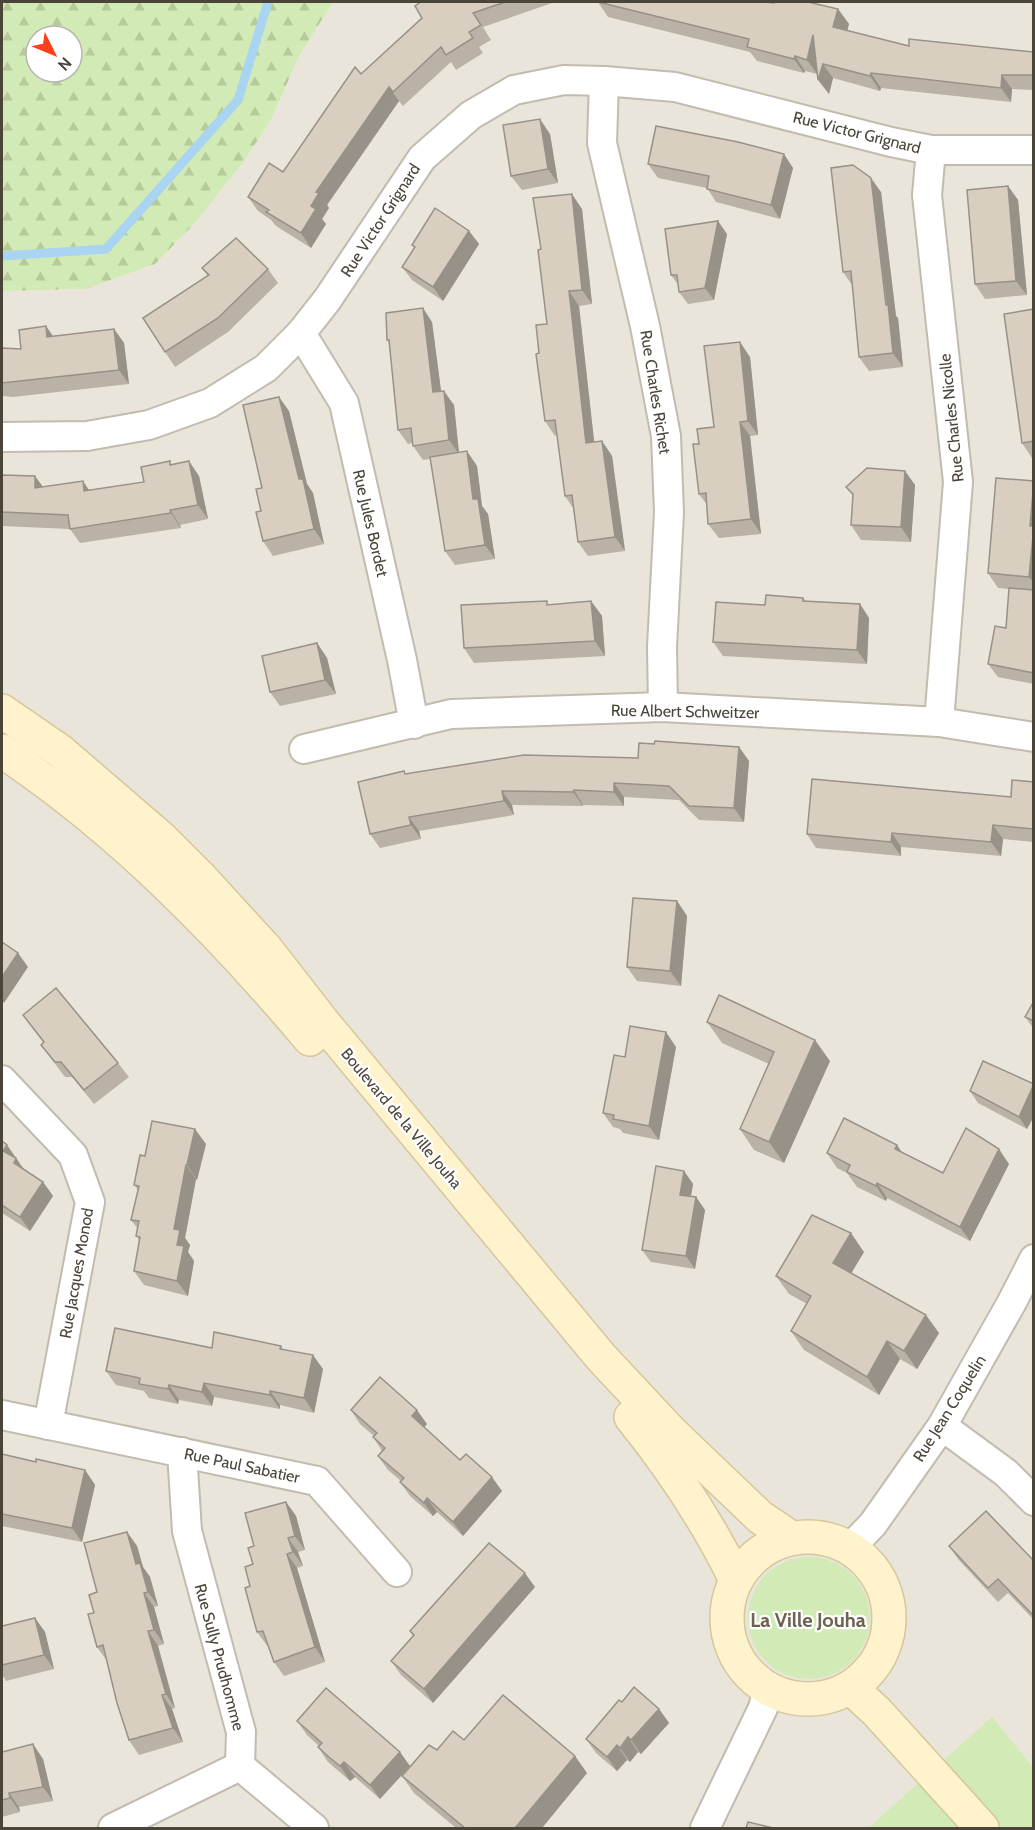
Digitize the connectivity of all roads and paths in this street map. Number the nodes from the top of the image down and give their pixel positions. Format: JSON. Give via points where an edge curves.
{"nodes":[{"id":1,"x":604,"y":81,"type":"junction"},
{"id":2,"x":931,"y":150,"type":"junction"},
{"id":3,"x":1034,"y":150,"type":"edge"},
{"id":4,"x":301,"y":333,"type":"junction"},
{"id":5,"x":2,"y":437,"type":"edge"},
{"id":6,"x":663,"y":706,"type":"junction"},
{"id":7,"x":2,"y":711,"type":"edge"},
{"id":8,"x":939,"y":722,"type":"junction"},
{"id":9,"x":414,"y":724,"type":"junction"},
{"id":10,"x":1034,"y":737,"type":"edge"},
{"id":11,"x":304,"y":749,"type":"dead end"},
{"id":12,"x":2,"y":750,"type":"edge"},
{"id":13,"x":2,"y":1080,"type":"edge"},
{"id":14,"x":1034,"y":1260,"type":"edge"},
{"id":15,"x":2,"y":1415,"type":"edge"},
{"id":16,"x":48,"y":1425,"type":"junction"},
{"id":17,"x":942,"y":1426,"type":"junction"},
{"id":18,"x":182,"y":1452,"type":"junction"},
{"id":19,"x":1034,"y":1501,"type":"edge"},
{"id":20,"x":791,"y":1538,"type":"junction"},
{"id":21,"x":850,"y":1548,"type":"junction"},
{"id":22,"x":397,"y":1572,"type":"dead end"},
{"id":23,"x":736,"y":1580,"type":"junction"},
{"id":24,"x":851,"y":1688,"type":"junction"},
{"id":25,"x":768,"y":1689,"type":"junction"},
{"id":26,"x":240,"y":1766,"type":"junction"},
{"id":27,"x":113,"y":1828,"type":"edge"},
{"id":28,"x":314,"y":1828,"type":"edge"},
{"id":29,"x":705,"y":1828,"type":"edge"},
{"id":30,"x":982,"y":1828,"type":"edge"}],
"edges":[{"from":1,"to":2,"type":"street","name":"Rue Victor Grignard","via":[[675,87]]},
{"from":1,"to":4,"type":"street","name":"Rue Victor Grignard","via":[[564,80],[514,90],[471,115],[422,158]]},
{"from":1,"to":6,"type":"street","name":"Rue Charles Richet","via":[[602,142],[666,436],[669,512]]},
{"from":2,"to":3,"type":"street","name":"Rue Victor Grignard"},
{"from":2,"to":8,"type":"street","name":"Rue Charles Nicolle","via":[[927,195],[958,482]]},
{"from":4,"to":5,"type":"street","name":"Rue Victor Grignard","via":[[266,368],[210,403],[148,425],[87,436]]},
{"from":4,"to":9,"type":"street","name":"Rue Jules Bordet","via":[[344,403]]},
{"from":6,"to":8,"type":"street","name":"Rue Albert Schweitzer"},
{"from":6,"to":9,"type":"street","name":"Rue Albert Schweitzer","via":[[452,714]]},
{"from":7,"to":20,"type":"main road","name":"Boulevard de la Ville Jouha","via":[[69,758],[201,878],[266,949],[601,1357],[672,1434],[760,1517]]},
{"from":8,"to":10,"type":"street","name":"Rue Albert Schweitzer"},
{"from":9,"to":11,"type":"street","name":"Rue Albert Schweitzer"},
{"from":12,"to":23,"type":"main road","name":"Boulevard de la Ville Jouha","via":[[140,858],[306,1034],[657,1449],[721,1549]]},
{"from":13,"to":16,"type":"street","name":"Rue Jacques Monod","via":[[73,1155],[90,1202]]},
{"from":14,"to":17,"type":"street","name":"Rue Jean Coquelin"},
{"from":15,"to":16,"type":"street","name":"Rue Paul Sabatier"},
{"from":16,"to":18,"type":"street","name":"Rue Paul Sabatier"},
{"from":17,"to":19,"type":"street","via":[[1005,1473]]},
{"from":17,"to":21,"type":"street","name":"Rue Jean Coquelin","via":[[873,1524]]},
{"from":18,"to":22,"type":"street","name":"Rue Paul Sabatier","via":[[317,1480]]},
{"from":18,"to":26,"type":"street","name":"Rue Sully Prudhomme","via":[[187,1531],[241,1732]]},
{"from":20,"to":21,"type":"main road","via":[[810,1536]]},
{"from":20,"to":23,"type":"main road","via":[[769,1547]]},
{"from":21,"to":24,"type":"main road","via":[[869,1563],[882,1583],[889,1606],[890,1630],[883,1653],[870,1673]]},
{"from":23,"to":25,"type":"main road","via":[[727,1620],[730,1641],[751,1677]]},
{"from":24,"to":25,"type":"main road","via":[[831,1697],[809,1700],[788,1698]]},
{"from":24,"to":30,"type":"main road"},
{"from":25,"to":29,"type":"street","via":[[763,1708]]},
{"from":26,"to":27,"type":"street"},
{"from":26,"to":28,"type":"street"}]}
